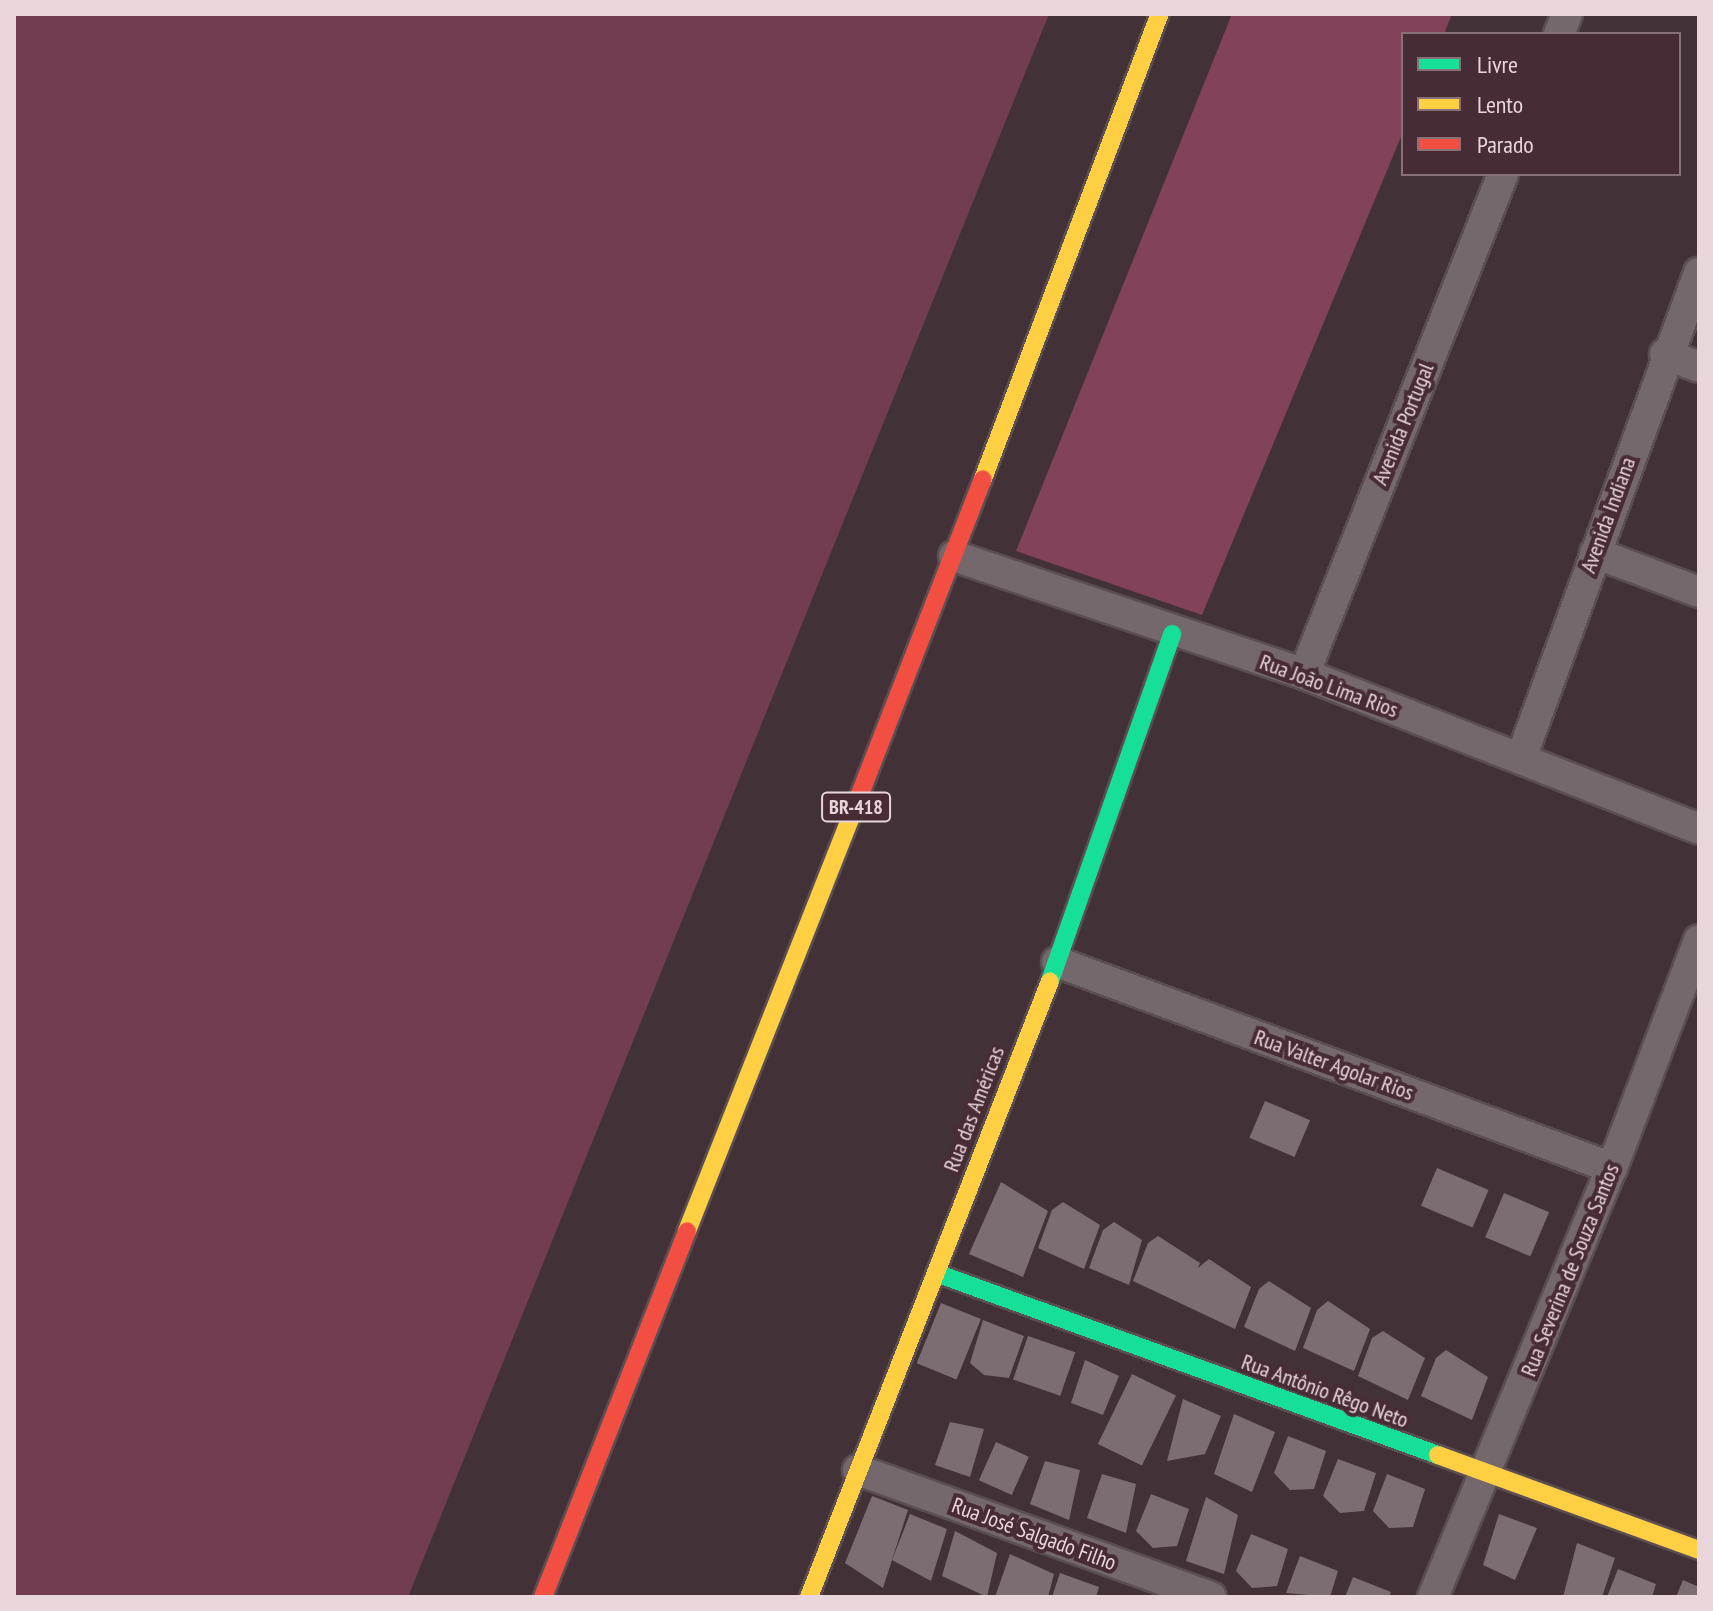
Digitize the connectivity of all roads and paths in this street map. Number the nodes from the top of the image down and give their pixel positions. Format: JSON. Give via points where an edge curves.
{"nodes":[{"id":1,"x":1160,"y":14,"type":"edge"},
{"id":2,"x":1502,"y":176,"type":"edge"},
{"id":3,"x":1699,"y":273,"type":"edge"},
{"id":4,"x":1665,"y":354,"type":"junction"},
{"id":5,"x":1699,"y":367,"type":"edge"},
{"id":6,"x":1595,"y":553,"type":"junction"},
{"id":7,"x":954,"y":556,"type":"junction"},
{"id":8,"x":1699,"y":592,"type":"edge"},
{"id":9,"x":1172,"y":634,"type":"junction"},
{"id":10,"x":1304,"y":674,"type":"junction"},
{"id":11,"x":1521,"y":758,"type":"junction"},
{"id":12,"x":1699,"y":829,"type":"edge"},
{"id":13,"x":1699,"y":940,"type":"edge"},
{"id":14,"x":1057,"y":962,"type":"junction"},
{"id":15,"x":1612,"y":1168,"type":"junction"},
{"id":16,"x":936,"y":1273,"type":"junction"},
{"id":17,"x":858,"y":1470,"type":"junction"},
{"id":18,"x":1486,"y":1477,"type":"junction"},
{"id":19,"x":1699,"y":1550,"type":"edge"},
{"id":20,"x":543,"y":1597,"type":"edge"},
{"id":21,"x":809,"y":1597,"type":"edge"},
{"id":22,"x":1211,"y":1597,"type":"edge"},
{"id":23,"x":1433,"y":1597,"type":"edge"}],
"edges":[{"from":1,"to":7,"type":"street","number":"BR-418"},
{"from":2,"to":10,"type":"street","name":"Avenida Portugal"},
{"from":3,"to":4,"type":"street","name":"Avenida Indiana"},
{"from":4,"to":5,"type":"street"},
{"from":4,"to":6,"type":"street","name":"Avenida Indiana"},
{"from":6,"to":8,"type":"street"},
{"from":6,"to":11,"type":"street","name":"Avenida Indiana"},
{"from":7,"to":9,"type":"street","name":"Rua João Lima Rios"},
{"from":7,"to":20,"type":"street","number":"BR-418"},
{"from":9,"to":10,"type":"street","name":"Rua João Lima Rios"},
{"from":9,"to":14,"type":"street","name":"Rua das Américas"},
{"from":10,"to":11,"type":"street","name":"Rua João Lima Rios"},
{"from":11,"to":12,"type":"street","name":"Rua João Lima Rios"},
{"from":13,"to":15,"type":"street","name":"Rua Severina de Souza Santos"},
{"from":14,"to":15,"type":"street","name":"Rua Valter Agolar Rios"},
{"from":14,"to":16,"type":"street","name":"Rua das Américas"},
{"from":15,"to":18,"type":"street","name":"Rua Severina de Souza Santos"},
{"from":16,"to":17,"type":"street","name":"Rua das Américas"},
{"from":16,"to":18,"type":"street","name":"Rua Antônio Rêgo Neto"},
{"from":17,"to":21,"type":"street","name":"Rua das Américas"},
{"from":17,"to":22,"type":"street","name":"Rua José Salgado Filho"},
{"from":18,"to":19,"type":"street","name":"Rua Antônio Rêgo Neto"},
{"from":18,"to":23,"type":"street","name":"Rua Severina de Souza Santos"}]}
